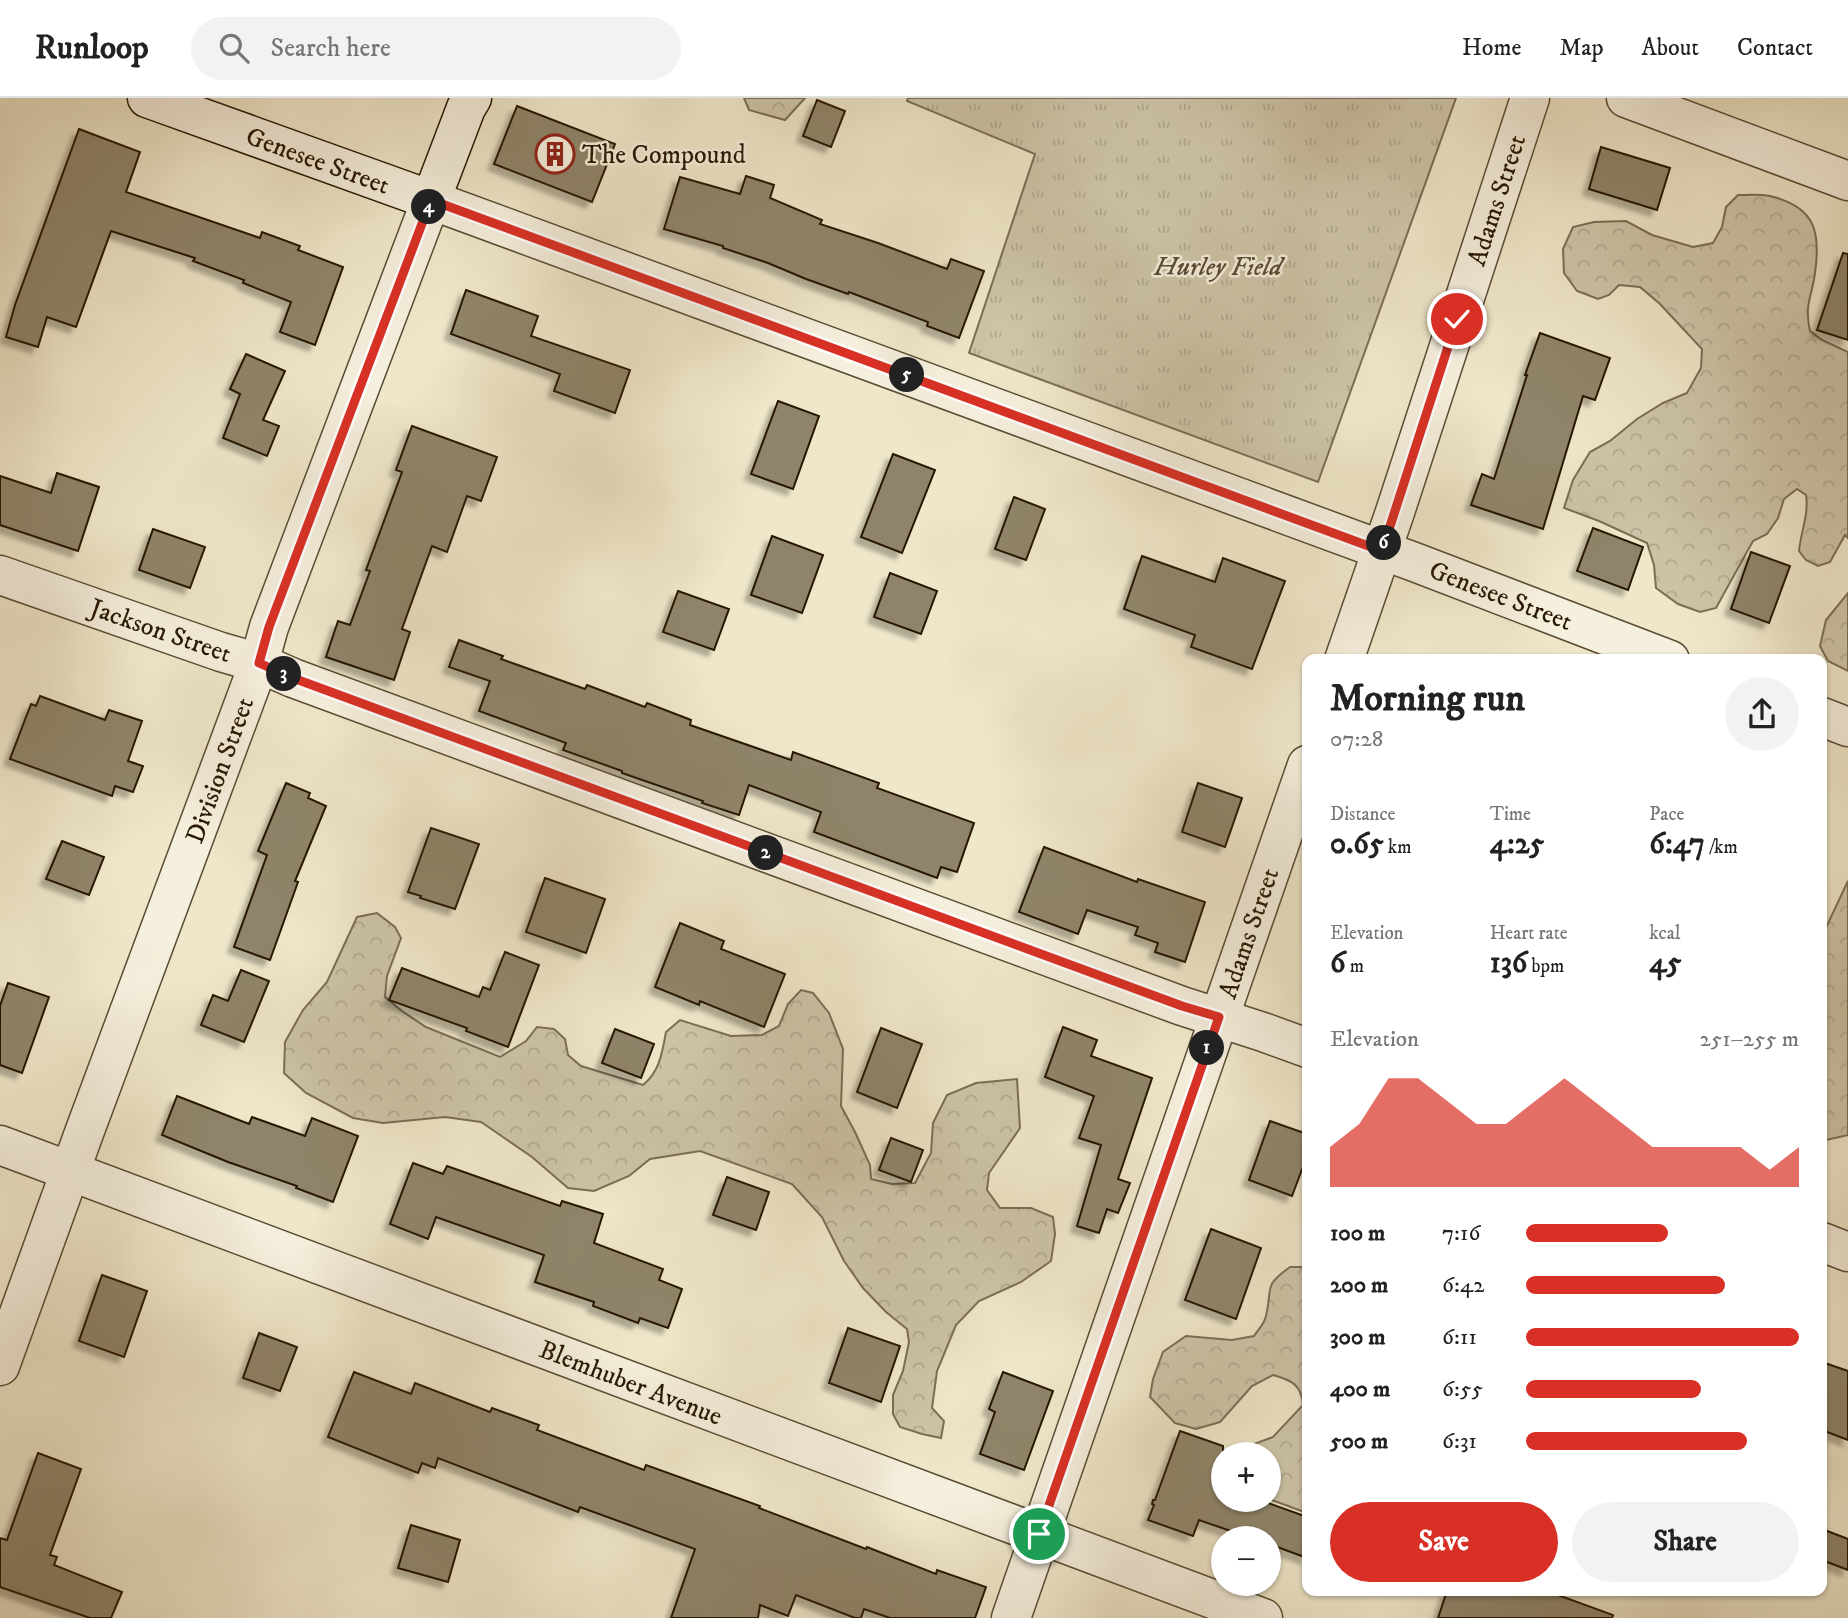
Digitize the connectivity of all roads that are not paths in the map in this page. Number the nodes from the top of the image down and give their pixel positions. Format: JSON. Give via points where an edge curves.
{"nodes":[{"id":1,"x":147,"y":98,"type":"edge"},
{"id":2,"x":472,"y":98,"type":"edge"},
{"id":3,"x":1530,"y":98,"type":"edge"},
{"id":4,"x":1626,"y":98,"type":"edge"},
{"id":5,"x":1848,"y":181,"type":"edge"},
{"id":6,"x":431,"y":200,"type":"junction"},
{"id":7,"x":1382,"y":551,"type":"junction"},
{"id":8,"x":0,"y":575,"type":"edge"},
{"id":9,"x":1346,"y":654,"type":"edge"},
{"id":10,"x":1654,"y":654,"type":"edge"},
{"id":11,"x":259,"y":663,"type":"junction"},
{"id":12,"x":1827,"y":719,"type":"edge"},
{"id":13,"x":1848,"y":727,"type":"edge"},
{"id":14,"x":1302,"y":779,"type":"edge"},
{"id":15,"x":1219,"y":1017,"type":"junction"},
{"id":16,"x":1302,"y":1046,"type":"edge"},
{"id":17,"x":0,"y":1145,"type":"edge"},
{"id":18,"x":70,"y":1171,"type":"junction"},
{"id":19,"x":1827,"y":1244,"type":"edge"},
{"id":20,"x":1848,"y":1252,"type":"edge"},
{"id":21,"x":0,"y":1366,"type":"edge"},
{"id":22,"x":1039,"y":1534,"type":"junction"},
{"id":23,"x":1011,"y":1618,"type":"edge"},
{"id":24,"x":1263,"y":1618,"type":"edge"}],
"edges":[{"from":1,"to":6,"type":"street","name":"Genesee Street"},
{"from":2,"to":6,"type":"street","name":"Division Street"},
{"from":3,"to":7,"type":"street","name":"Adams Street"},
{"from":4,"to":5,"type":"street"},
{"from":6,"to":7,"type":"street","name":"Genesee Street"},
{"from":6,"to":11,"type":"street","name":"Division Street"},
{"from":7,"to":9,"type":"street","name":"Adams Street"},
{"from":7,"to":10,"type":"street","name":"Genesee Street"},
{"from":8,"to":11,"type":"street","name":"Jackson Street"},
{"from":11,"to":15,"type":"street","name":"Jackson Street"},
{"from":11,"to":18,"type":"street","name":"Division Street"},
{"from":12,"to":13,"type":"street"},
{"from":14,"to":15,"type":"street","name":"Adams Street"},
{"from":15,"to":16,"type":"street","name":"Jackson Street"},
{"from":15,"to":22,"type":"street","name":"Adams Street"},
{"from":17,"to":18,"type":"street","name":"Blemhuber Avenue"},
{"from":18,"to":21,"type":"street","name":"Division Street"},
{"from":18,"to":22,"type":"street","name":"Blemhuber Avenue"},
{"from":19,"to":20,"type":"street"},
{"from":22,"to":23,"type":"street","name":"Adams Street"},
{"from":22,"to":24,"type":"street","name":"Blemhuber Avenue"}]}
